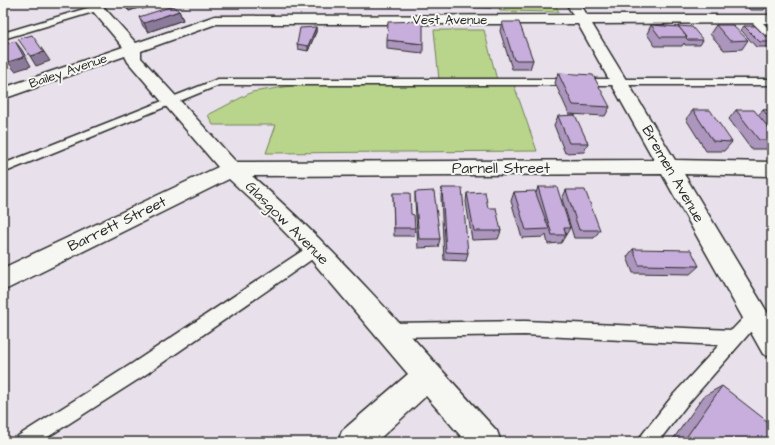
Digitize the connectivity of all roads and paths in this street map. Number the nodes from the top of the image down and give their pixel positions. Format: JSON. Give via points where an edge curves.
{"nodes":[{"id":1,"x":573,"y":3,"type":"edge"},
{"id":2,"x":95,"y":5,"type":"edge"},
{"id":3,"x":754,"y":19,"type":"junction"},
{"id":4,"x":772,"y":19,"type":"edge"},
{"id":5,"x":583,"y":20,"type":"junction"},
{"id":6,"x":3,"y":36,"type":"edge"},
{"id":7,"x":772,"y":37,"type":"edge"},
{"id":8,"x":133,"y":49,"type":"junction"},
{"id":9,"x":619,"y":82,"type":"junction"},
{"id":10,"x":772,"y":82,"type":"edge"},
{"id":11,"x":3,"y":94,"type":"edge"},
{"id":12,"x":170,"y":101,"type":"junction"},
{"id":13,"x":669,"y":167,"type":"junction"},
{"id":14,"x":3,"y":169,"type":"edge"},
{"id":15,"x":231,"y":169,"type":"junction"},
{"id":16,"x":772,"y":169,"type":"edge"},
{"id":17,"x":316,"y":249,"type":"junction"},
{"id":18,"x":3,"y":280,"type":"edge"},
{"id":19,"x":755,"y":316,"type":"junction"},
{"id":20,"x":387,"y":330,"type":"junction"},
{"id":21,"x":735,"y":338,"type":"junction"},
{"id":22,"x":772,"y":345,"type":"edge"},
{"id":23,"x":427,"y":376,"type":"junction"},
{"id":24,"x":24,"y":442,"type":"edge"},
{"id":25,"x":353,"y":442,"type":"edge"},
{"id":26,"x":486,"y":442,"type":"edge"},
{"id":27,"x":647,"y":442,"type":"edge"}],
"edges":[{"from":1,"to":5,"type":"street","name":"Bremen Avenue"},
{"from":2,"to":6,"type":"lane"},
{"from":2,"to":8,"type":"street","name":"Glasgow Avenue"},
{"from":3,"to":4,"type":"street","name":"Vest Avenue"},
{"from":3,"to":5,"type":"street","name":"Vest Avenue"},
{"from":3,"to":7,"type":"lane"},
{"from":5,"to":8,"type":"street","name":"Vest Avenue","via":[[273,14],[215,20]]},
{"from":5,"to":9,"type":"street","name":"Bremen Avenue"},
{"from":8,"to":11,"type":"street","name":"Bailey Avenue"},
{"from":8,"to":12,"type":"street","name":"Glasgow Avenue","via":[[133,59]]},
{"from":9,"to":10,"type":"lane"},
{"from":9,"to":12,"type":"lane","via":[[218,82]]},
{"from":9,"to":13,"type":"street","name":"Bremen Avenue"},
{"from":12,"to":14,"type":"lane"},
{"from":12,"to":15,"type":"street","name":"Glasgow Avenue"},
{"from":13,"to":15,"type":"street","name":"Parnell Street"},
{"from":13,"to":16,"type":"street","name":"Parnell Street"},
{"from":13,"to":19,"type":"street","name":"Bremen Avenue"},
{"from":15,"to":17,"type":"street","name":"Glasgow Avenue"},
{"from":15,"to":18,"type":"street","name":"Barrett Street"},
{"from":17,"to":20,"type":"street","name":"Glasgow Avenue"},
{"from":17,"to":24,"type":"lane"},
{"from":19,"to":21,"type":"lane"},
{"from":19,"to":22,"type":"street","name":"Bremen Avenue"},
{"from":20,"to":21,"type":"lane","via":[[525,328]]},
{"from":20,"to":23,"type":"street","name":"Glasgow Avenue"},
{"from":21,"to":27,"type":"lane"},
{"from":23,"to":25,"type":"street"},
{"from":23,"to":26,"type":"street","name":"Glasgow Avenue"}]}
